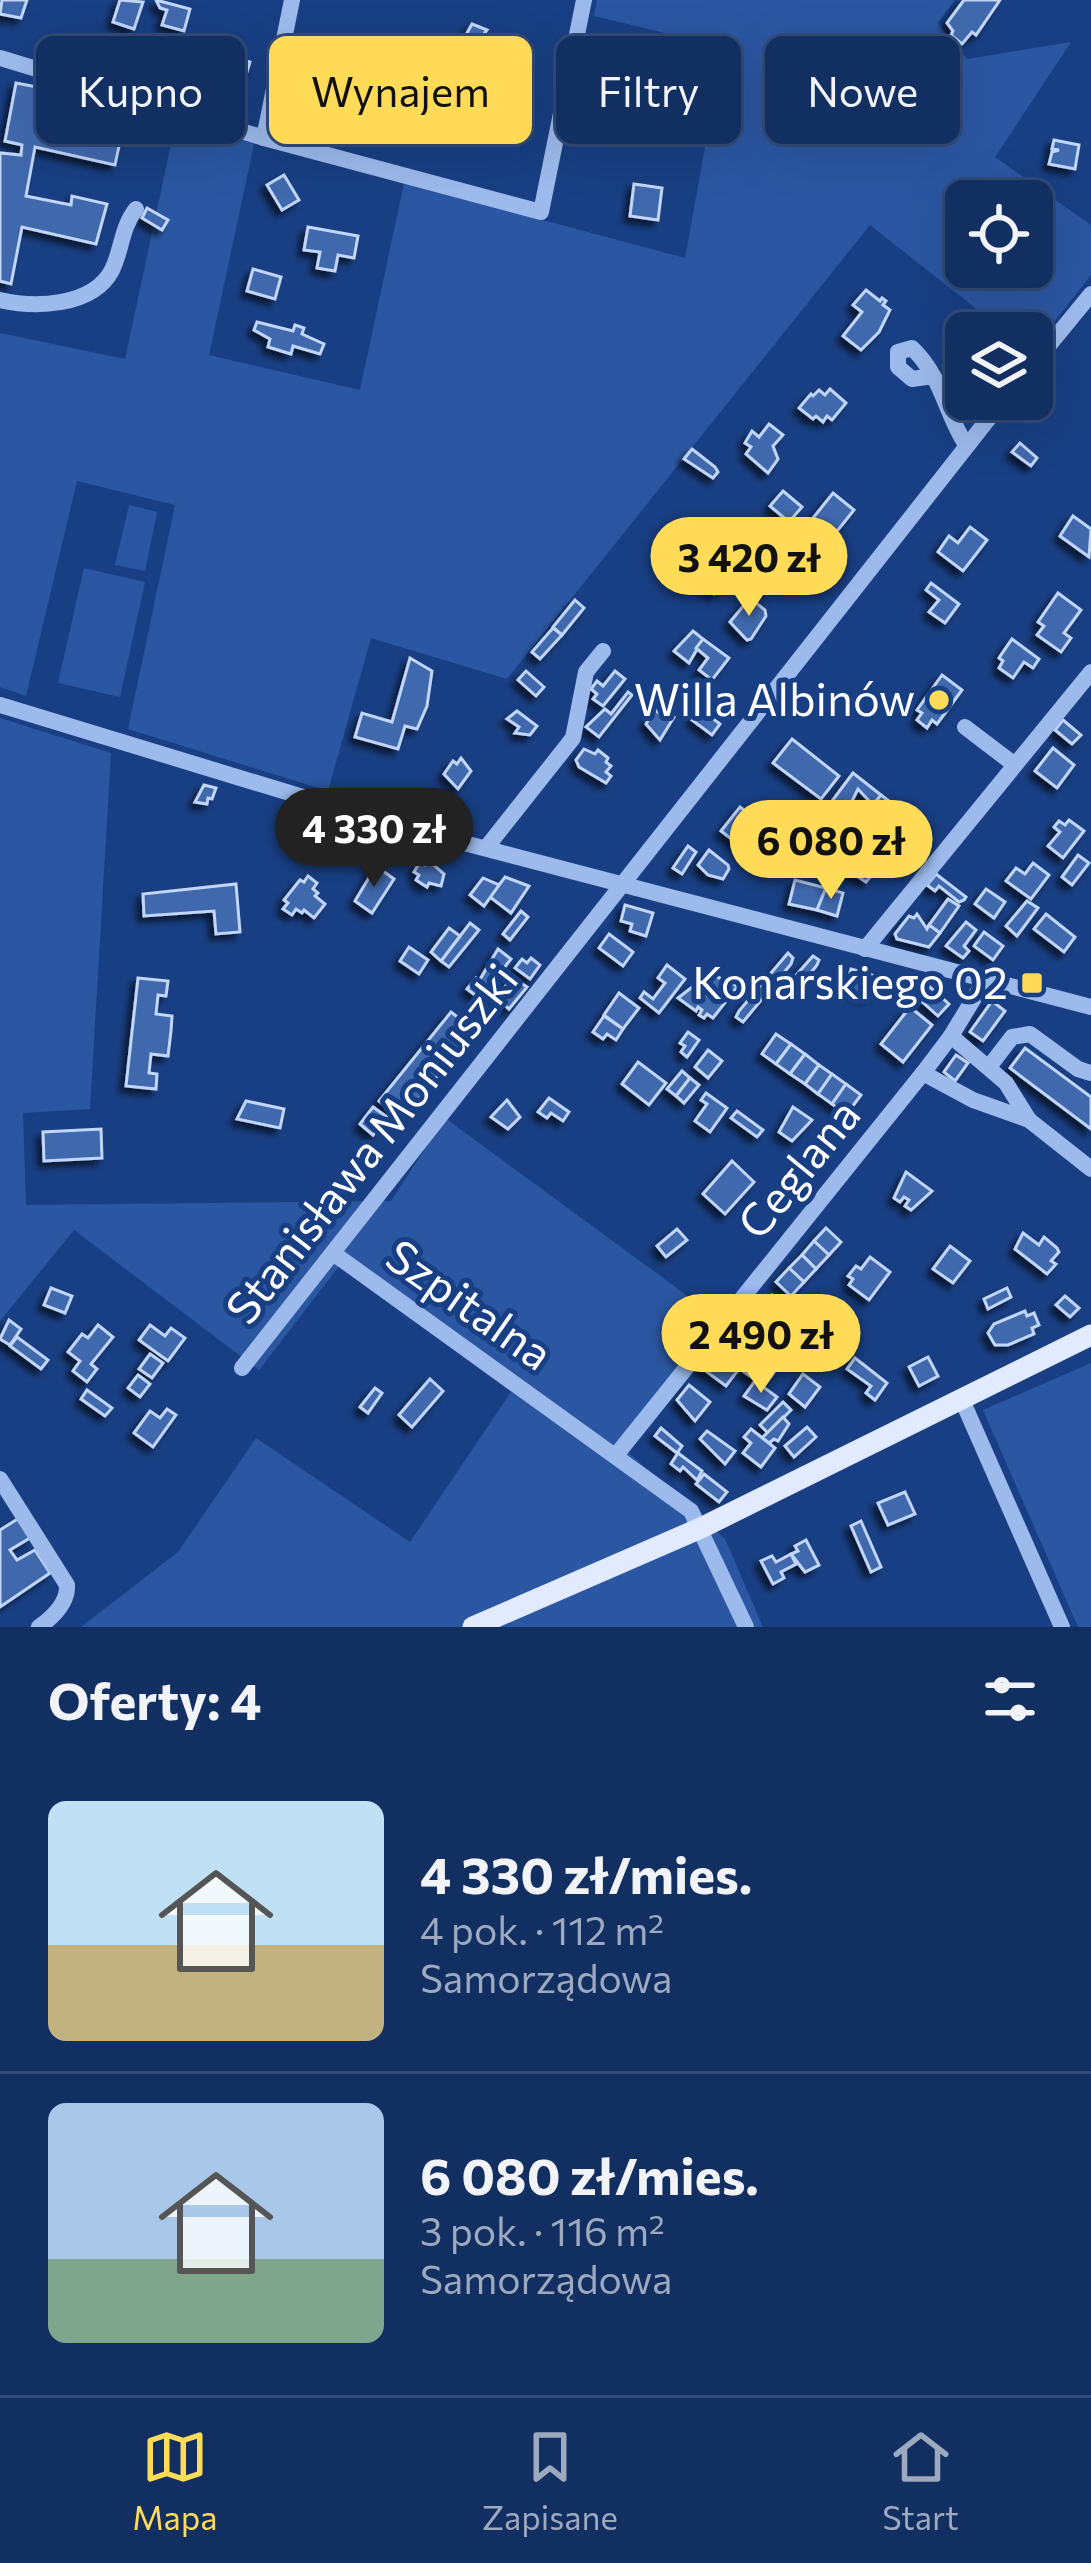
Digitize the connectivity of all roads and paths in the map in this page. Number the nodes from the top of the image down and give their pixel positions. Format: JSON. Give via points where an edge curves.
{"nodes":[{"id":1,"x":292,"y":0,"type":"edge"},
{"id":2,"x":584,"y":0,"type":"edge"},
{"id":3,"x":0,"y":58,"type":"edge"},
{"id":4,"x":264,"y":138,"type":"junction"},
{"id":5,"x":136,"y":209,"type":"dead end"},
{"id":6,"x":1091,"y":294,"type":"edge"},
{"id":7,"x":0,"y":300,"type":"edge"},
{"id":8,"x":1053,"y":340,"type":"edge"},
{"id":9,"x":933,"y":376,"type":"dead end"},
{"id":10,"x":987,"y":420,"type":"edge"},
{"id":11,"x":966,"y":445,"type":"junction"},
{"id":12,"x":603,"y":651,"type":"dead end"},
{"id":13,"x":1091,"y":673,"type":"edge"},
{"id":14,"x":0,"y":705,"type":"edge"},
{"id":15,"x":965,"y":727,"type":"dead end"},
{"id":16,"x":1015,"y":765,"type":"junction"},
{"id":17,"x":487,"y":848,"type":"junction"},
{"id":18,"x":622,"y":885,"type":"junction"},
{"id":19,"x":865,"y":949,"type":"junction"},
{"id":20,"x":985,"y":980,"type":"junction"},
{"id":21,"x":1091,"y":1006,"type":"edge"},
{"id":22,"x":951,"y":1036,"type":"junction"},
{"id":23,"x":989,"y":1067,"type":"junction"},
{"id":24,"x":1091,"y":1072,"type":"edge"},
{"id":25,"x":922,"y":1073,"type":"junction"},
{"id":26,"x":1029,"y":1120,"type":"junction"},
{"id":27,"x":1091,"y":1169,"type":"edge"},
{"id":28,"x":333,"y":1253,"type":"junction"},
{"id":29,"x":1091,"y":1335,"type":"edge"},
{"id":30,"x":242,"y":1368,"type":"dead end"},
{"id":31,"x":962,"y":1400,"type":"junction"},
{"id":32,"x":617,"y":1454,"type":"junction"},
{"id":33,"x":0,"y":1479,"type":"edge"},
{"id":34,"x":703,"y":1527,"type":"junction"},
{"id":35,"x":39,"y":1627,"type":"edge"},
{"id":36,"x":473,"y":1627,"type":"edge"},
{"id":37,"x":746,"y":1627,"type":"edge"},
{"id":38,"x":1062,"y":1627,"type":"edge"}],
"edges":[{"from":1,"to":4,"type":"street"},
{"from":2,"to":4,"type":"street","via":[[541,212]]},
{"from":3,"to":4,"type":"street"},
{"from":5,"to":7,"type":"street","via":[[110,275],[94,289],[47,305]]},
{"from":6,"to":8,"type":"street"},
{"from":9,"to":11,"type":"street"},
{"from":10,"to":11,"type":"street","name":"Stanisława Moniuszki"},
{"from":11,"to":18,"type":"street","name":"Stanisława Moniuszki"},
{"from":12,"to":17,"type":"street","via":[[586,672],[574,738]]},
{"from":13,"to":16,"type":"street"},
{"from":14,"to":17,"type":"street"},
{"from":15,"to":16,"type":"street"},
{"from":16,"to":19,"type":"street"},
{"from":17,"to":18,"type":"street"},
{"from":18,"to":19,"type":"street"},
{"from":18,"to":28,"type":"street","name":"Stanisława Moniuszki"},
{"from":19,"to":20,"type":"street"},
{"from":20,"to":21,"type":"street"},
{"from":20,"to":22,"type":"street","name":"Ceglana"},
{"from":22,"to":23,"type":"street"},
{"from":22,"to":25,"type":"street","name":"Ceglana"},
{"from":23,"to":24,"type":"street","via":[[1012,1037],[1030,1034]]},
{"from":23,"to":26,"type":"street"},
{"from":25,"to":26,"type":"street"},
{"from":25,"to":32,"type":"street","name":"Ceglana"},
{"from":26,"to":27,"type":"street"},
{"from":28,"to":30,"type":"street","name":"Stanisława Moniuszki"},
{"from":28,"to":32,"type":"street","name":"Szpitalna"},
{"from":29,"to":31,"type":"main road"},
{"from":31,"to":34,"type":"main road"},
{"from":31,"to":38,"type":"street"},
{"from":32,"to":34,"type":"street","name":"Szpitalna"},
{"from":33,"to":35,"type":"street","via":[[67,1585]]},
{"from":34,"to":36,"type":"main road"},
{"from":34,"to":37,"type":"street","name":"Szpitalna"}]}
